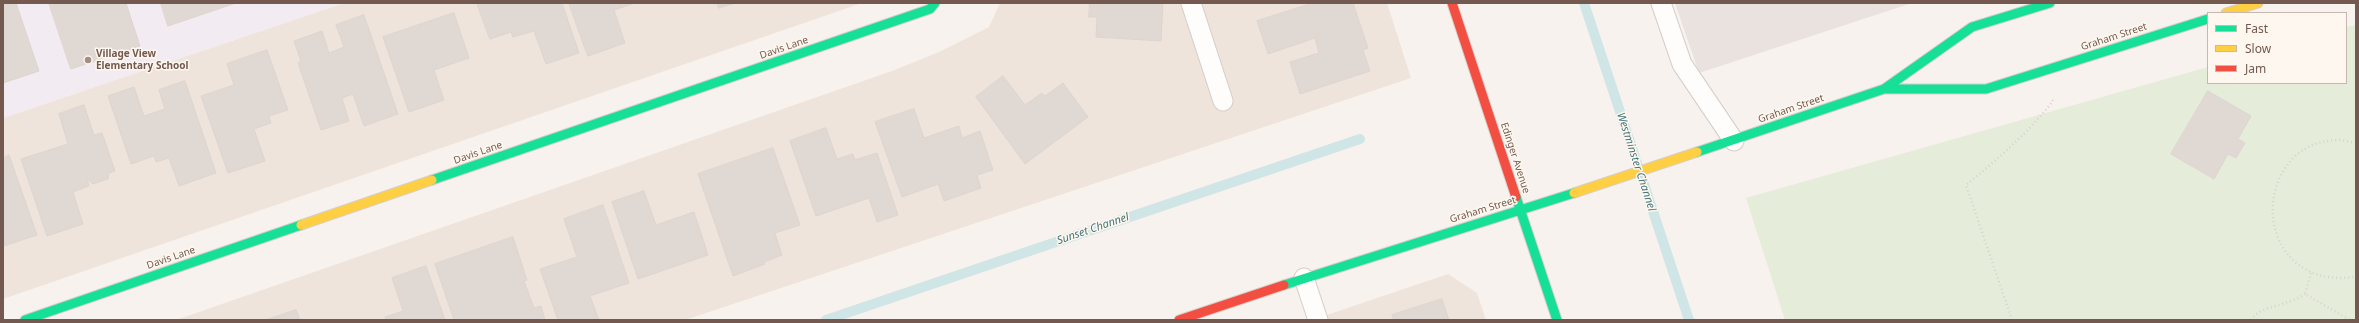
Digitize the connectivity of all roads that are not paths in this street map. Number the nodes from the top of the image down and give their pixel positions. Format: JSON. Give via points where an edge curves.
{"nodes":[{"id":1,"x":935,"y":3,"type":"edge"},
{"id":2,"x":1191,"y":3,"type":"edge"},
{"id":3,"x":1452,"y":3,"type":"edge"},
{"id":4,"x":1661,"y":3,"type":"edge"},
{"id":5,"x":2050,"y":3,"type":"edge"},
{"id":6,"x":2258,"y":3,"type":"edge"},
{"id":7,"x":2229,"y":12,"type":"edge"},
{"id":8,"x":2207,"y":19,"type":"edge"},
{"id":9,"x":1884,"y":89,"type":"junction"},
{"id":10,"x":1223,"y":101,"type":"dead end"},
{"id":11,"x":1734,"y":140,"type":"junction"},
{"id":12,"x":1521,"y":209,"type":"junction"},
{"id":13,"x":1304,"y":278,"type":"junction"},
{"id":14,"x":25,"y":320,"type":"edge"},
{"id":15,"x":1179,"y":320,"type":"edge"},
{"id":16,"x":1318,"y":320,"type":"edge"},
{"id":17,"x":1557,"y":320,"type":"edge"}],
"edges":[{"from":1,"to":14,"type":"street","name":"Davis Lane","via":[[930,9]]},
{"from":2,"to":10,"type":"lane"},
{"from":3,"to":12,"type":"street","name":"Edinger Avenue"},
{"from":4,"to":11,"type":"lane","via":[[1682,64]]},
{"from":5,"to":9,"type":"street","name":"Graham Street","via":[[1972,27]]},
{"from":6,"to":7,"type":"street"},
{"from":8,"to":9,"type":"street","name":"Graham Street","via":[[1986,89]]},
{"from":9,"to":11,"type":"street","name":"Graham Street"},
{"from":11,"to":12,"type":"street","name":"Graham Street"},
{"from":12,"to":13,"type":"street","name":"Graham Street"},
{"from":12,"to":17,"type":"street","name":"Edinger Avenue"},
{"from":13,"to":15,"type":"street","name":"Graham Street"},
{"from":13,"to":16,"type":"lane"}]}
